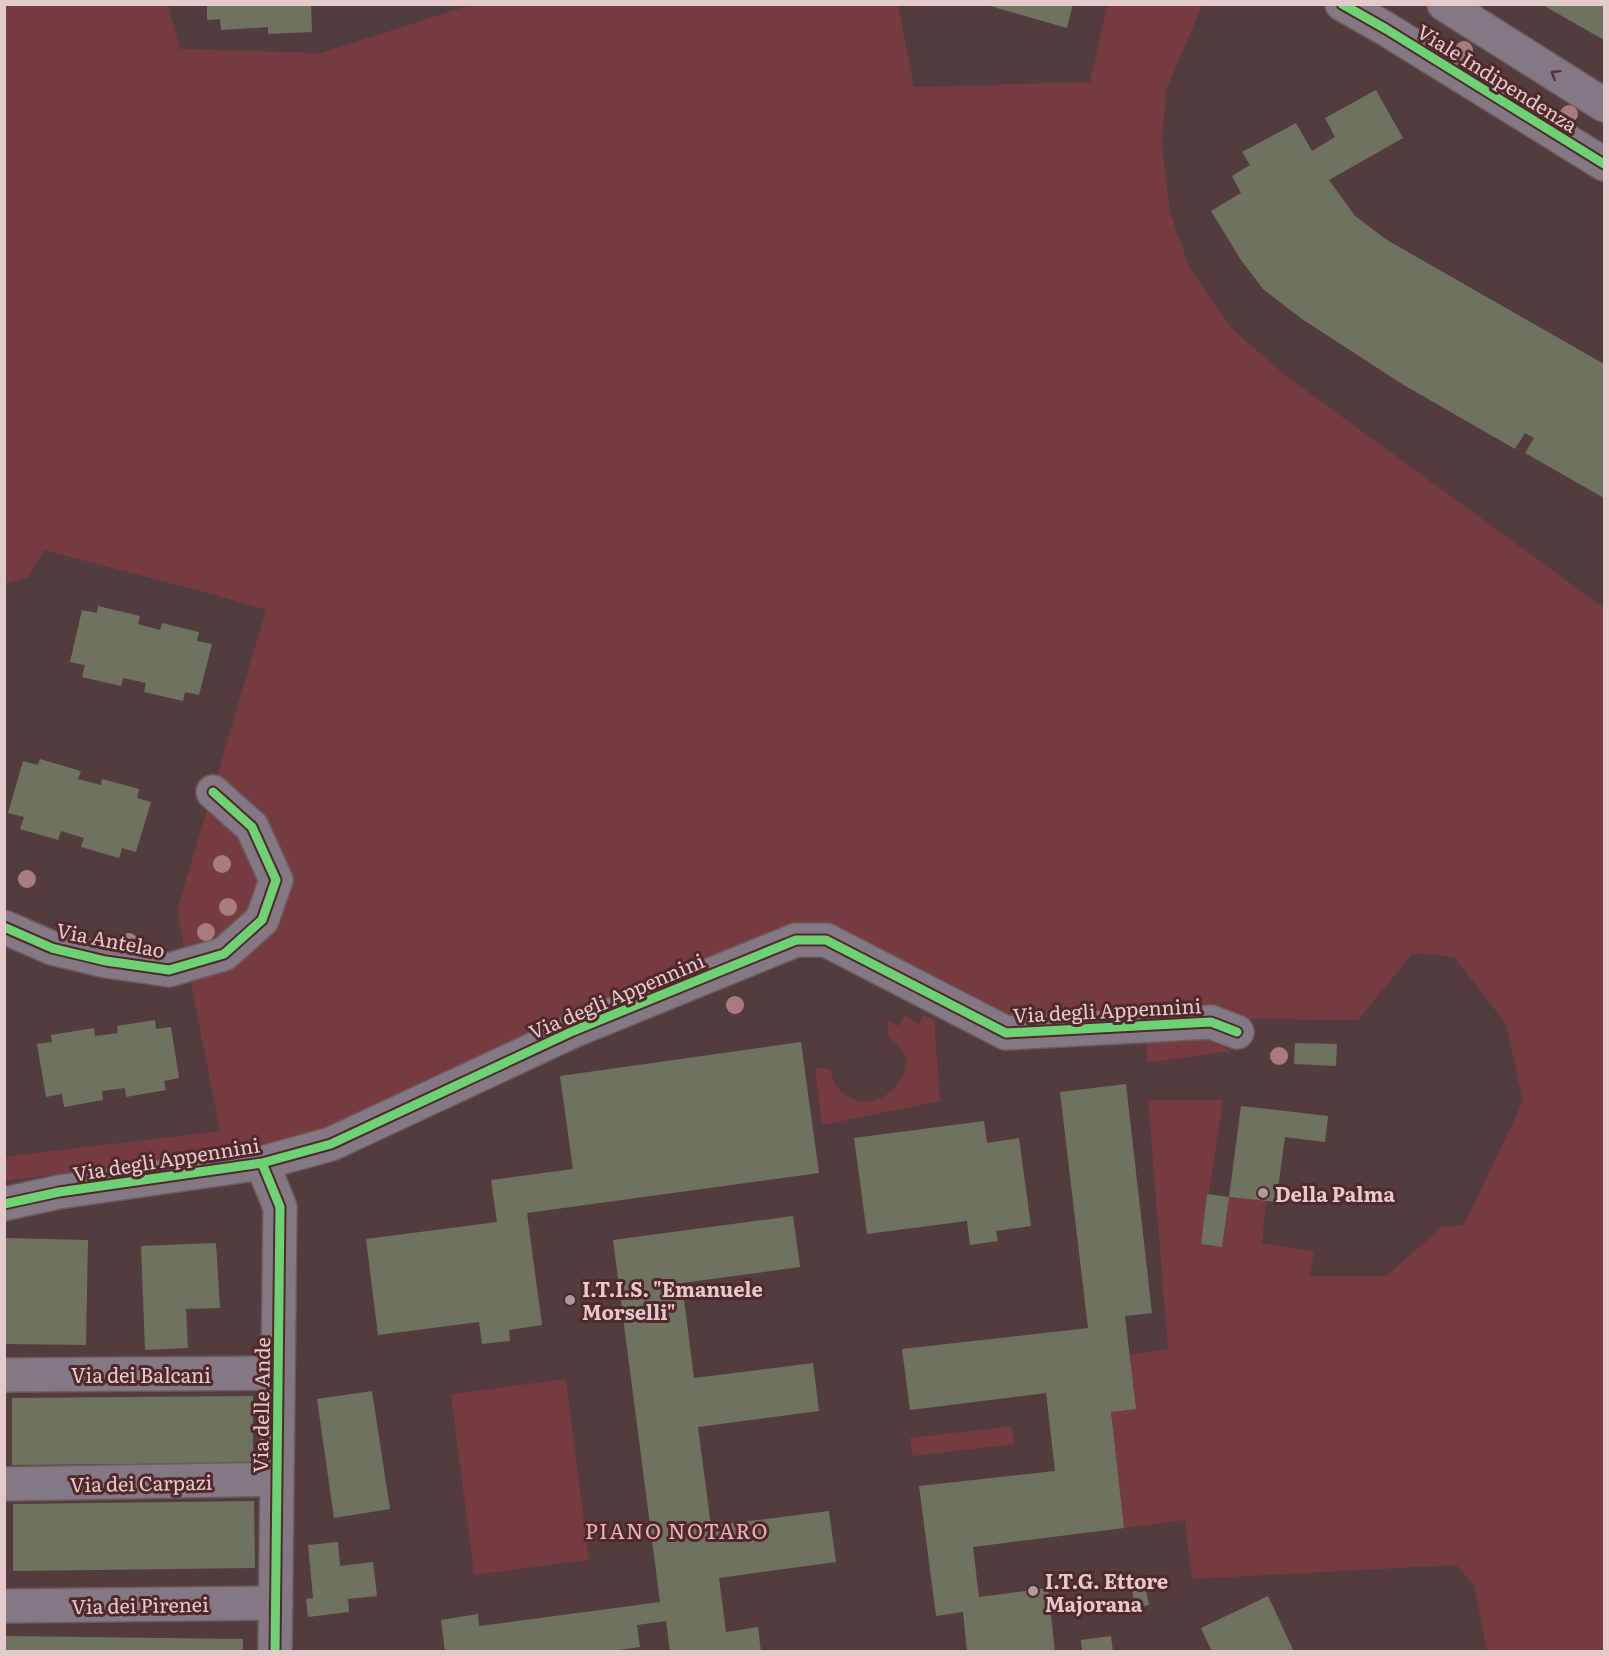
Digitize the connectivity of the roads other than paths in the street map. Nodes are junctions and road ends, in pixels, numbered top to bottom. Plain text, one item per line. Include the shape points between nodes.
1 (1342, 4) edge
2 (1444, 4) edge
3 (1605, 105) edge
4 (1605, 164) edge
5 (213, 792) dead end
6 (4, 927) edge
7 (1237, 1032) dead end
8 (262, 1163) junction
9 (4, 1204) edge
10 (278, 1373) junction
11 (4, 1375) edge
12 (277, 1479) junction
13 (4, 1484) edge
14 (276, 1603) junction
15 (4, 1606) edge
16 (275, 1652) edge

1 - 4 street, Viale Indipendenza
3 -> 2 street, Viale Indipendenza
5 - 6 street, Via Antelao via 252,827 276,880 261,920 224,954 169,970 52,948
7 - 8 street, Via degli Appennini via 1211,1022 1006,1033 826,940 796,940 573,1031 331,1144
8 - 9 street, Via degli Appennini via 59,1192
8 - 10 street, Via delle Ande via 280,1207
10 - 11 street, Via dei Balcani
10 - 12 street, Via delle Ande
12 - 13 street, Via dei Carpazi
12 - 14 street, Via delle Ande
14 - 15 street, Via dei Pirenei
14 - 16 street, Via delle Ande

